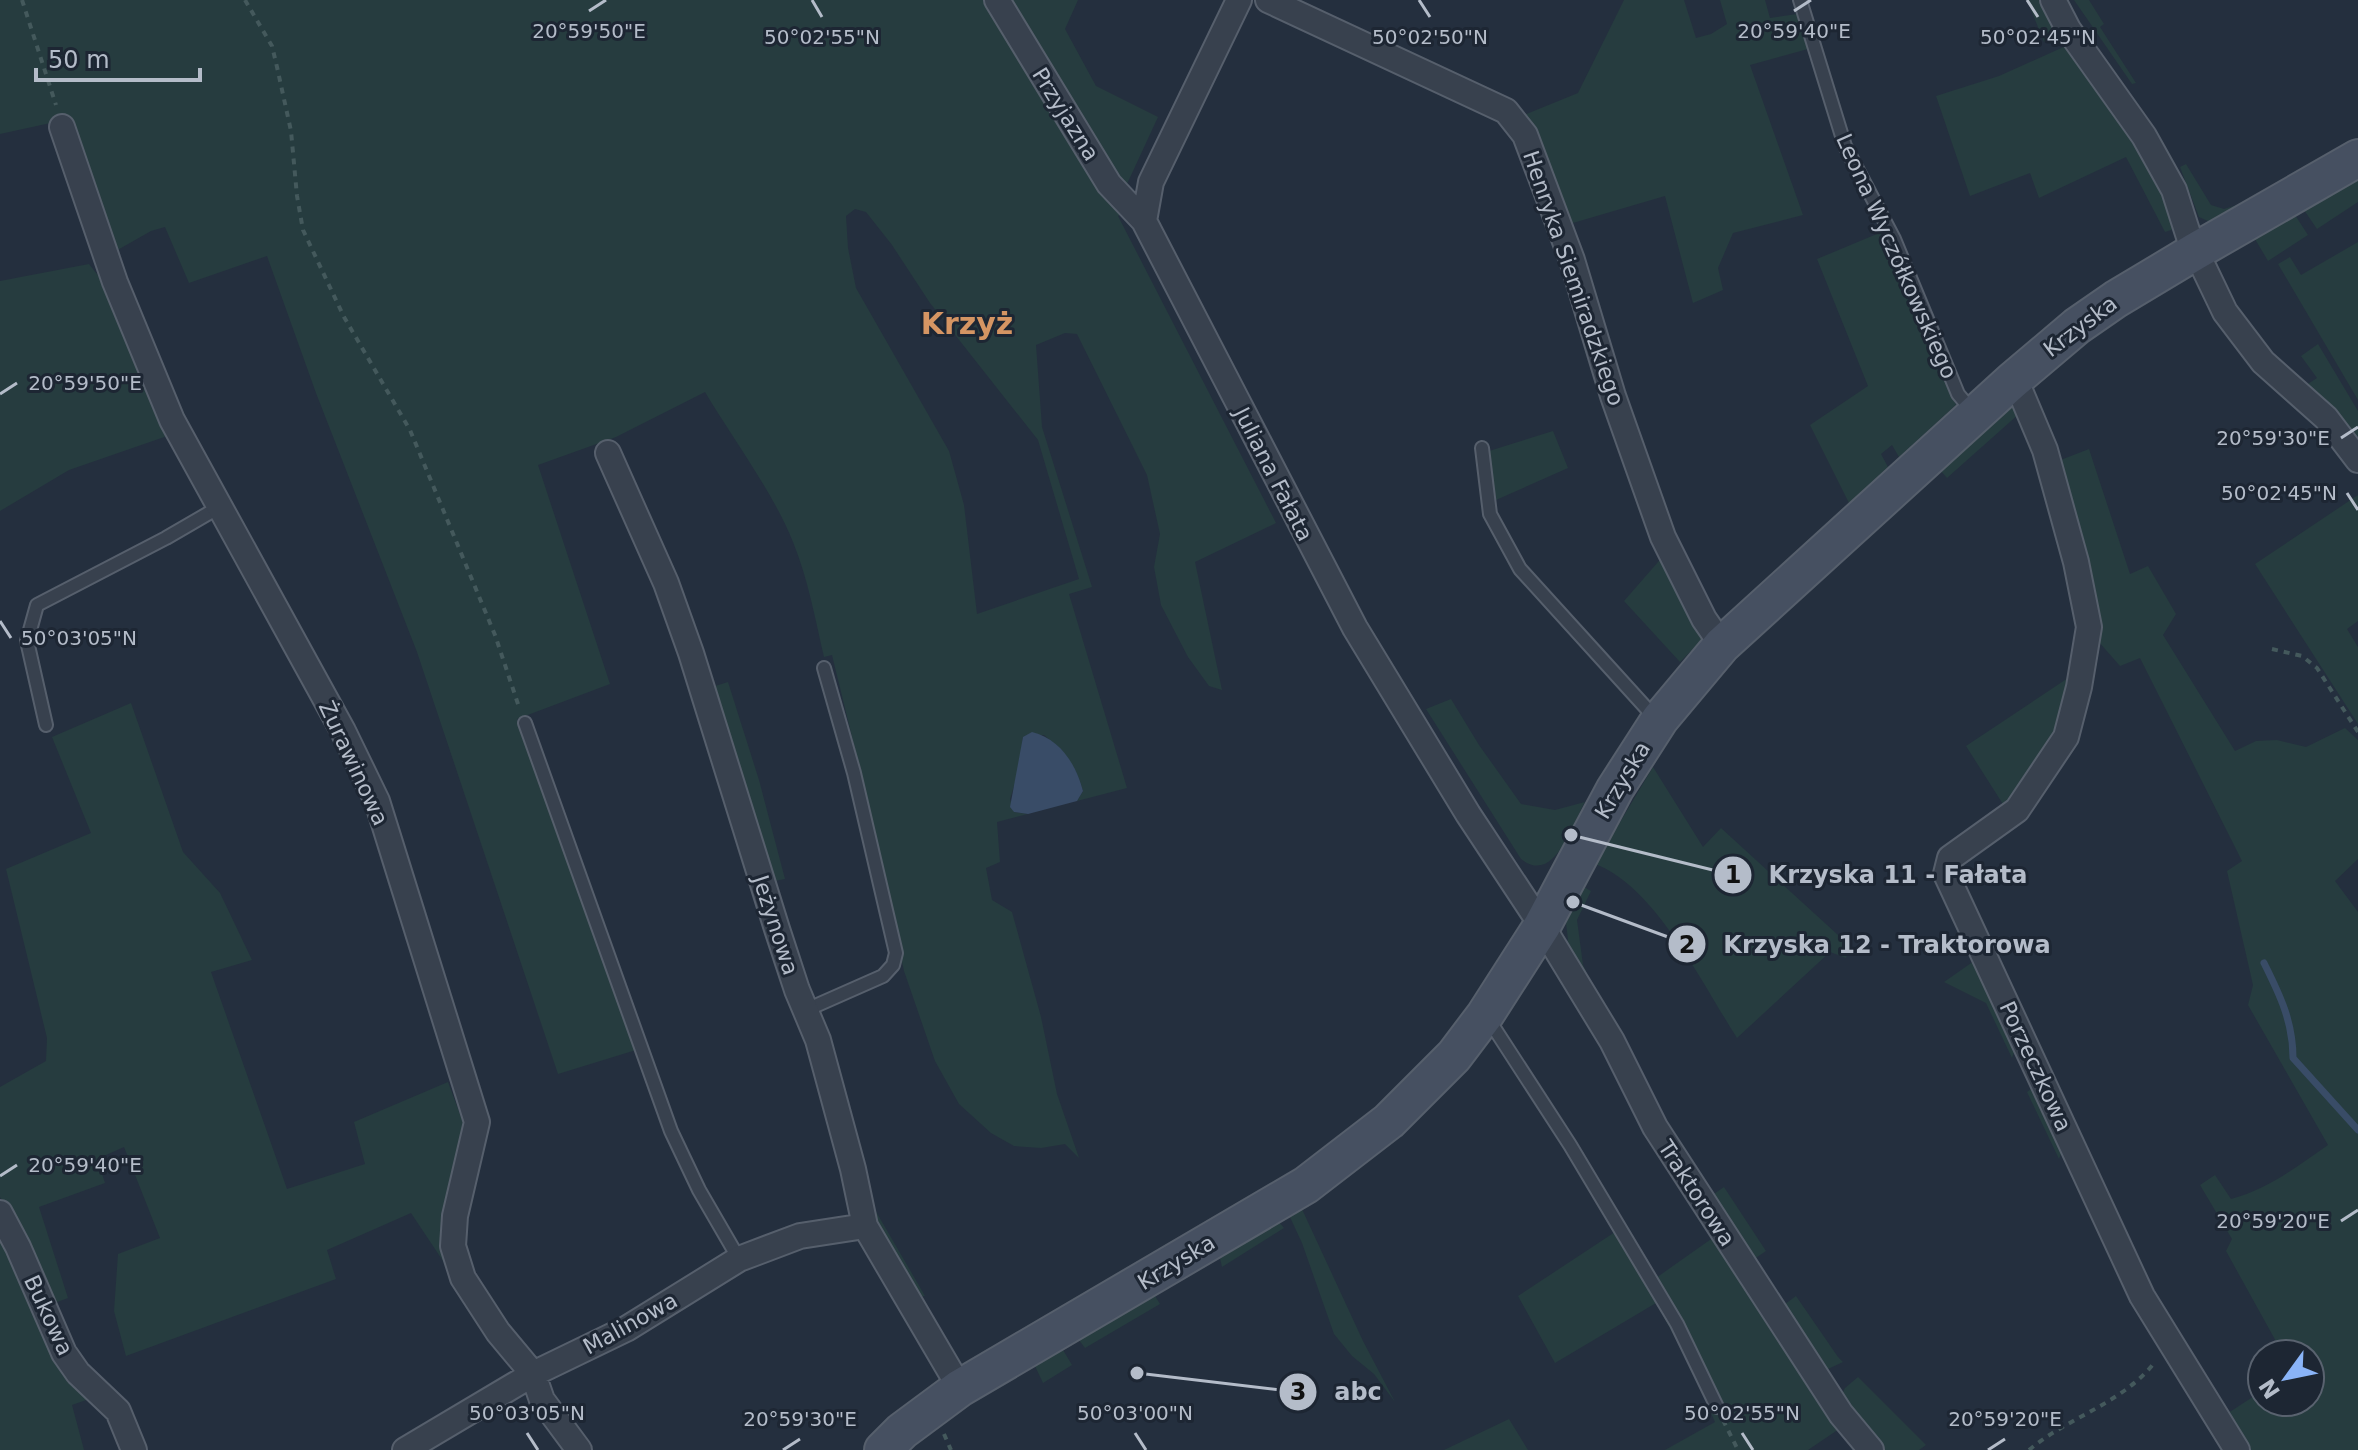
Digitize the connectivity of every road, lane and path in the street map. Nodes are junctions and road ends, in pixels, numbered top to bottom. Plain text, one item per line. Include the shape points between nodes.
1 (22, 0) edge
2 (245, 0) edge
3 (997, 0) edge
4 (1239, 0) edge
5 (1268, 0) edge
6 (1800, 0) edge
7 (2053, 0) edge
8 (62, 127) joint
9 (2358, 158) edge
10 (1144, 221) junction
11 (2196, 251) junction
12 (2012, 381) junction
13 (1976, 414) junction
14 (1482, 448) dead end
15 (608, 453) dead end
16 (2358, 460) edge
17 (221, 506) junction
18 (1722, 645) junction
19 (2272, 649) dead end
20 (824, 668) dead end
21 (1660, 719) junction
22 (525, 723) joint
23 (46, 725) dead end
24 (2358, 732) edge
25 (1542, 926) junction
26 (806, 1010) junction
27 (1485, 1015) junction
28 (0, 1213) edge
29 (865, 1226) junction
30 (739, 1259) junction
31 (2171, 1341) junction
32 (533, 1374) junction
33 (960, 1388) junction
34 (1717, 1407) joint
35 (134, 1450) edge
36 (405, 1450) edge
37 (579, 1450) edge
38 (883, 1450) edge
39 (1738, 1450) edge
40 (1871, 1450) edge
41 (2029, 1450) edge
42 (2237, 1450) edge

1 - 8 path
2 - 22 path via 272,46 291,131 303,230 344,317 410,430 495,635
3 - 10 street, Przyjazna via 1109,184
4 - 10 street via 1151,182
5 - 18 street, Henryka Siemiradzkiego via 1506,111 1525,135 1663,537
6 - 13 lane, Leona Wyczółkowskiego via 1845,146 1894,239 1958,394
7 - 11 street via 2144,136 2174,190
8 - 17 street, Żurawinowa via 115,282 172,420
9 - 11 street, Krzyska
10 - 25 street, Juliana Fałata via 1355,628
11 - 12 street, Krzyska via 2077,326
11 - 16 street via 2225,312 2263,362 2326,418
12 - 13 street, Krzyska
12 - 31 street, Porzeczkowa via 2045,450 2089,627 2066,737 2017,810 1950,858 1946,874 2142,1296
13 - 18 street, Krzyska
14 - 21 lane via 1490,514 1520,569
15 - 26 street, Jeżynowa via 691,653
17 - 23 lane via 37,605 27,641
17 - 32 street, Żurawinowa via 377,801 477,1122 453,1246 463,1278
18 - 21 street, Krzyska
19 - 24 path via 2302,656 2317,668
20 - 26 lane via 896,953 883,976
21 - 25 street, Krzyska via 1615,789
22 - 30 lane via 671,1131
25 - 27 street, Krzyska
25 - 40 street, Traktorowa via 1612,1041 1655,1127 1829,1396
26 - 29 street, Jeżynowa
27 - 33 street, Krzyska via 1408,1103 1317,1177
27 - 34 lane via 1677,1324
28 - 35 street, Bukowa via 64,1353 118,1411
29 - 30 street, Malinowa via 800,1236
29 - 33 street, Jeżynowa
30 - 32 street, Malinowa via 626,1329
31 - 41 path via 2121,1394
31 - 42 street, Porzeczkowa
32 - 36 street, Malinowa
32 - 37 street, Żurawinowa via 542,1400
33 - 38 street, Krzyska
34 - 39 path

